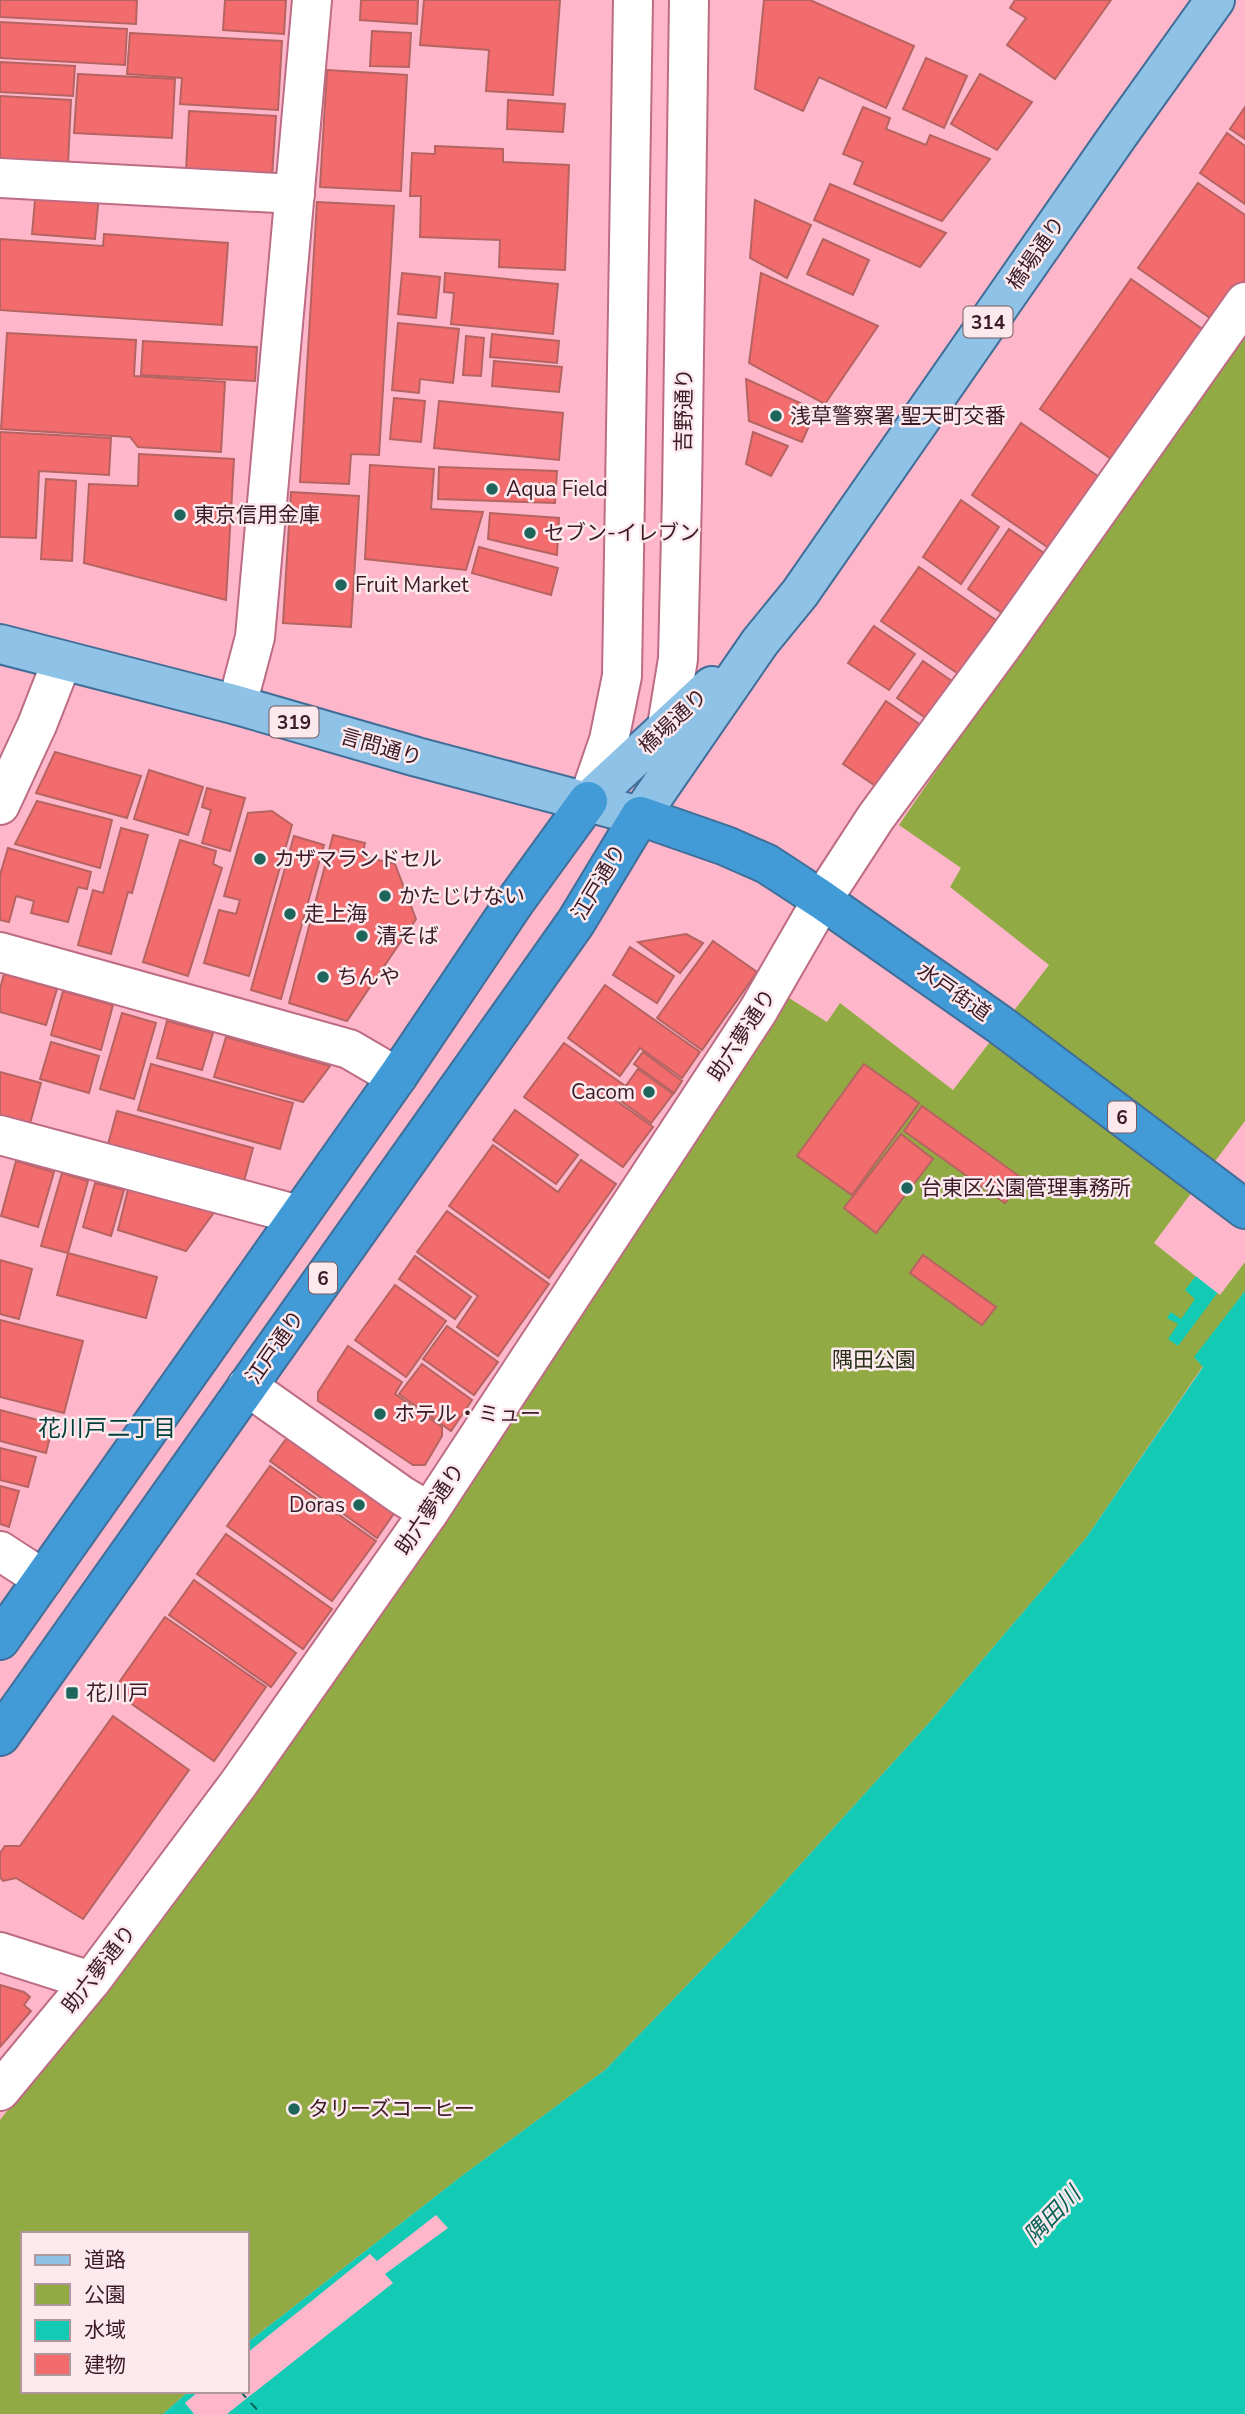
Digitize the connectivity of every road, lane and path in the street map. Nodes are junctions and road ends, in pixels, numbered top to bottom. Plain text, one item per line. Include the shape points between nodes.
1 (312, 0) edge
2 (632, 0) edge
3 (689, 0) edge
4 (1215, 0) edge
5 (0, 178) edge
6 (295, 194) junction
7 (1245, 302) edge
8 (760, 642) junction
9 (0, 644) edge
10 (62, 661) junction
11 (237, 705) junction
12 (667, 726) junction
13 (588, 802) junction
14 (0, 805) edge
15 (640, 816) junction
16 (822, 900) junction
17 (0, 952) edge
18 (397, 1077) junction
19 (0, 1135) edge
20 (1245, 1209) edge
21 (299, 1215) junction
22 (247, 1386) junction
23 (429, 1512) junction
24 (0, 1551) edge
25 (43, 1579) junction
26 (0, 1640) edge
27 (0, 1736) edge
28 (0, 1952) edge
29 (92, 1981) junction
30 (0, 2091) edge

1 - 6 street
2 - 13 street via 622,676 609,740
3 - 12 street, 吉野通り via 678,659
4 - 8 main road, 橋場通り / 314 via 800,593
5 - 6 street
6 - 11 street via 255,637
7 - 16 street, 助六夢通り via 876,817
8 - 12 main road, 橋場通り / 314
8 - 15 main road, 橋場通り / 314
9 - 10 main road, 言問通り / 319
10 - 11 main road, 言問通り / 319
10 - 14 street
11 - 13 main road, 言問通り / 319
12 - 13 main road, 橋場通り / 314
12 - 15 street, 吉野通り
13 - 15 main road, 言問通り / 319
13 - 18 highway
15 - 16 highway, 水戸街道 / 6 via 766,864
15 - 22 highway, 江戸通り / 6 via 576,922
16 - 20 highway, 水戸街道 / 6 via 999,1024
16 - 23 street, 助六夢通り via 750,1023
17 - 18 street via 349,1049
18 - 21 highway
19 - 21 street
21 - 25 highway
22 - 23 street
22 - 27 highway, 江戸通り / 6
23 - 29 street, 助六夢通り via 239,1783
24 - 25 street
25 - 26 highway
28 - 29 street
29 - 30 street, 助六夢通り

